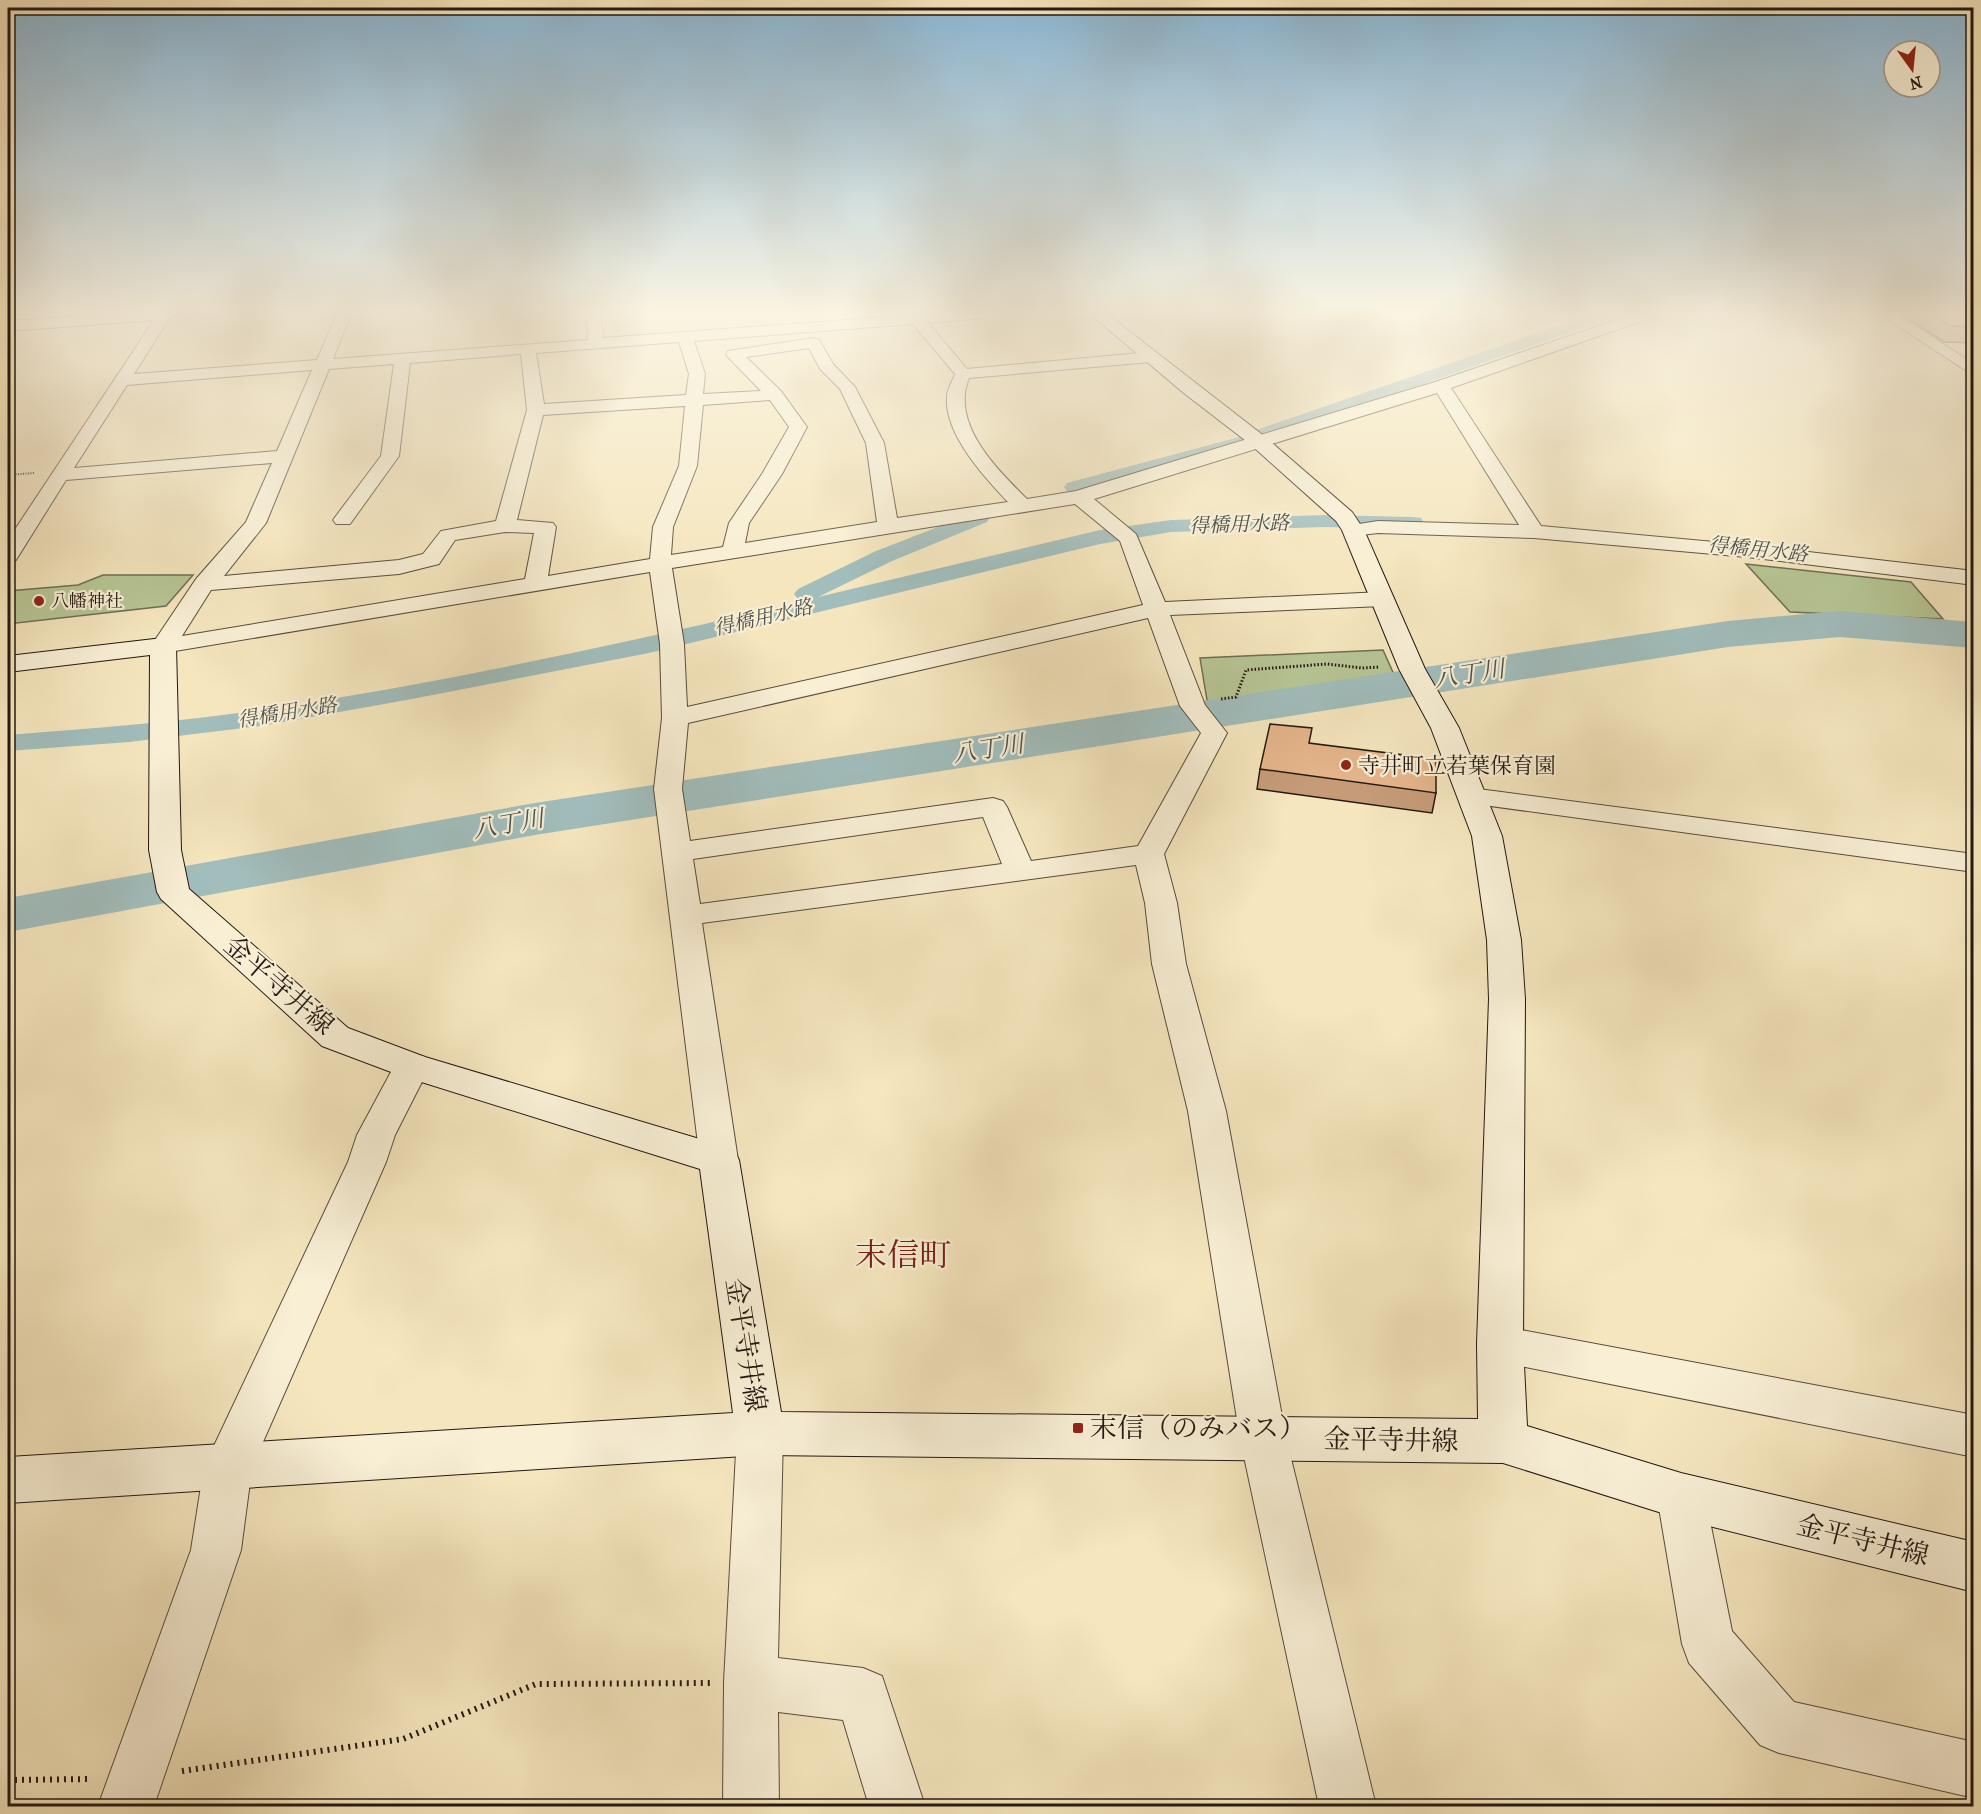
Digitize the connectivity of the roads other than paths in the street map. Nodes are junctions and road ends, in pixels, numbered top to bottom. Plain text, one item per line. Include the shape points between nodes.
1 (110, 399) edge
2 (310, 399) edge
3 (398, 399) edge
4 (535, 399) edge
5 (726, 399) edge
6 (778, 399) edge
7 (853, 399) edge
8 (955, 399) edge
9 (1204, 399) edge
10 (1397, 399) edge
11 (1449, 399) edge
12 (694, 401) junction
13 (536, 410) junction
14 (1255, 439) junction
15 (285, 456) junction
16 (59, 475) junction
17 (1078, 497) junction
18 (1022, 505) junction
19 (343, 520) dead end
20 (1348, 524) junction
21 (505, 526) junction
22 (888, 526) junction
23 (1534, 532) junction
24 (732, 552) junction
25 (8, 555) edge
26 (660, 563) junction
27 (1974, 578) edge
28 (204, 584) junction
29 (535, 584) junction
30 (1383, 599) junction
31 (1155, 609) junction
32 (163, 646) junction
33 (8, 664) edge
34 (675, 718) junction
35 (1470, 796) junction
36 (676, 852) junction
37 (1149, 854) junction
38 (1974, 863) edge
39 (1020, 872) junction
40 (685, 916) junction
41 (412, 1066) junction
42 (719, 1160) junction
43 (1500, 1344) junction
44 (760, 1433) junction
45 (1974, 1436) edge
46 (1263, 1438) junction
47 (1503, 1441) junction
48 (228, 1467) junction
49 (8, 1480) edge
50 (1681, 1496) junction
51 (1974, 1567) edge
52 (751, 1683) junction
53 (1974, 1770) edge
54 (130, 1792) edge
55 (751, 1806) edge
56 (897, 1806) edge
57 (1348, 1806) edge

1 - 16 street
2 - 15 street
3 - 19 street via 390,456
4 - 13 street
5 - 12 street
6 - 24 street via 798,428 739,523
7 - 22 street via 875,443
8 - 18 street via 957,418 972,445 998,482
9 - 14 street
10 - 14 street
11 - 23 street
12 - 13 street
12 - 26 street via 688,466 663,527
13 - 21 street
14 - 17 street
14 - 20 street
15 - 16 street
15 - 28 street via 256,523
16 - 25 street
17 - 18 street
17 - 31 street via 1124,533
18 - 22 street
20 - 23 street
20 - 30 street
21 - 28 street via 448,536 431,560 399,567
21 - 29 street via 546,527
22 - 24 street
23 - 27 street via 1747,551
24 - 26 street
26 - 29 street
26 - 34 street via 671,638
28 - 32 street
29 - 32 street
30 - 31 street
30 - 35 street via 1416,677 1445,728
31 - 34 street
31 - 37 street via 1200,714
32 - 33 street
32 - 41 street, 金平寺井線 via 169,871 335,1037
34 - 36 street via 669,800
35 - 38 street
35 - 43 street via 1487,836 1504,939 1507,999
36 - 39 street via 993,807
36 - 40 street
37 - 39 street
37 - 46 street via 1161,903 1169,964 1207,1111
39 - 40 street
40 - 42 street
41 - 42 street, 金平寺井線
41 - 48 street via 376,1135
42 - 44 street, 金平寺井線
43 - 45 street
43 - 47 street
44 - 46 street, 金平寺井線
44 - 48 street
44 - 52 street
46 - 47 street, 金平寺井線
46 - 57 street
47 - 50 street, 金平寺井線
48 - 49 street
48 - 54 street via 216,1550
50 - 51 street, 金平寺井線
50 - 53 street via 1708,1644 1779,1726
52 - 55 street
52 - 56 street via 863,1695

